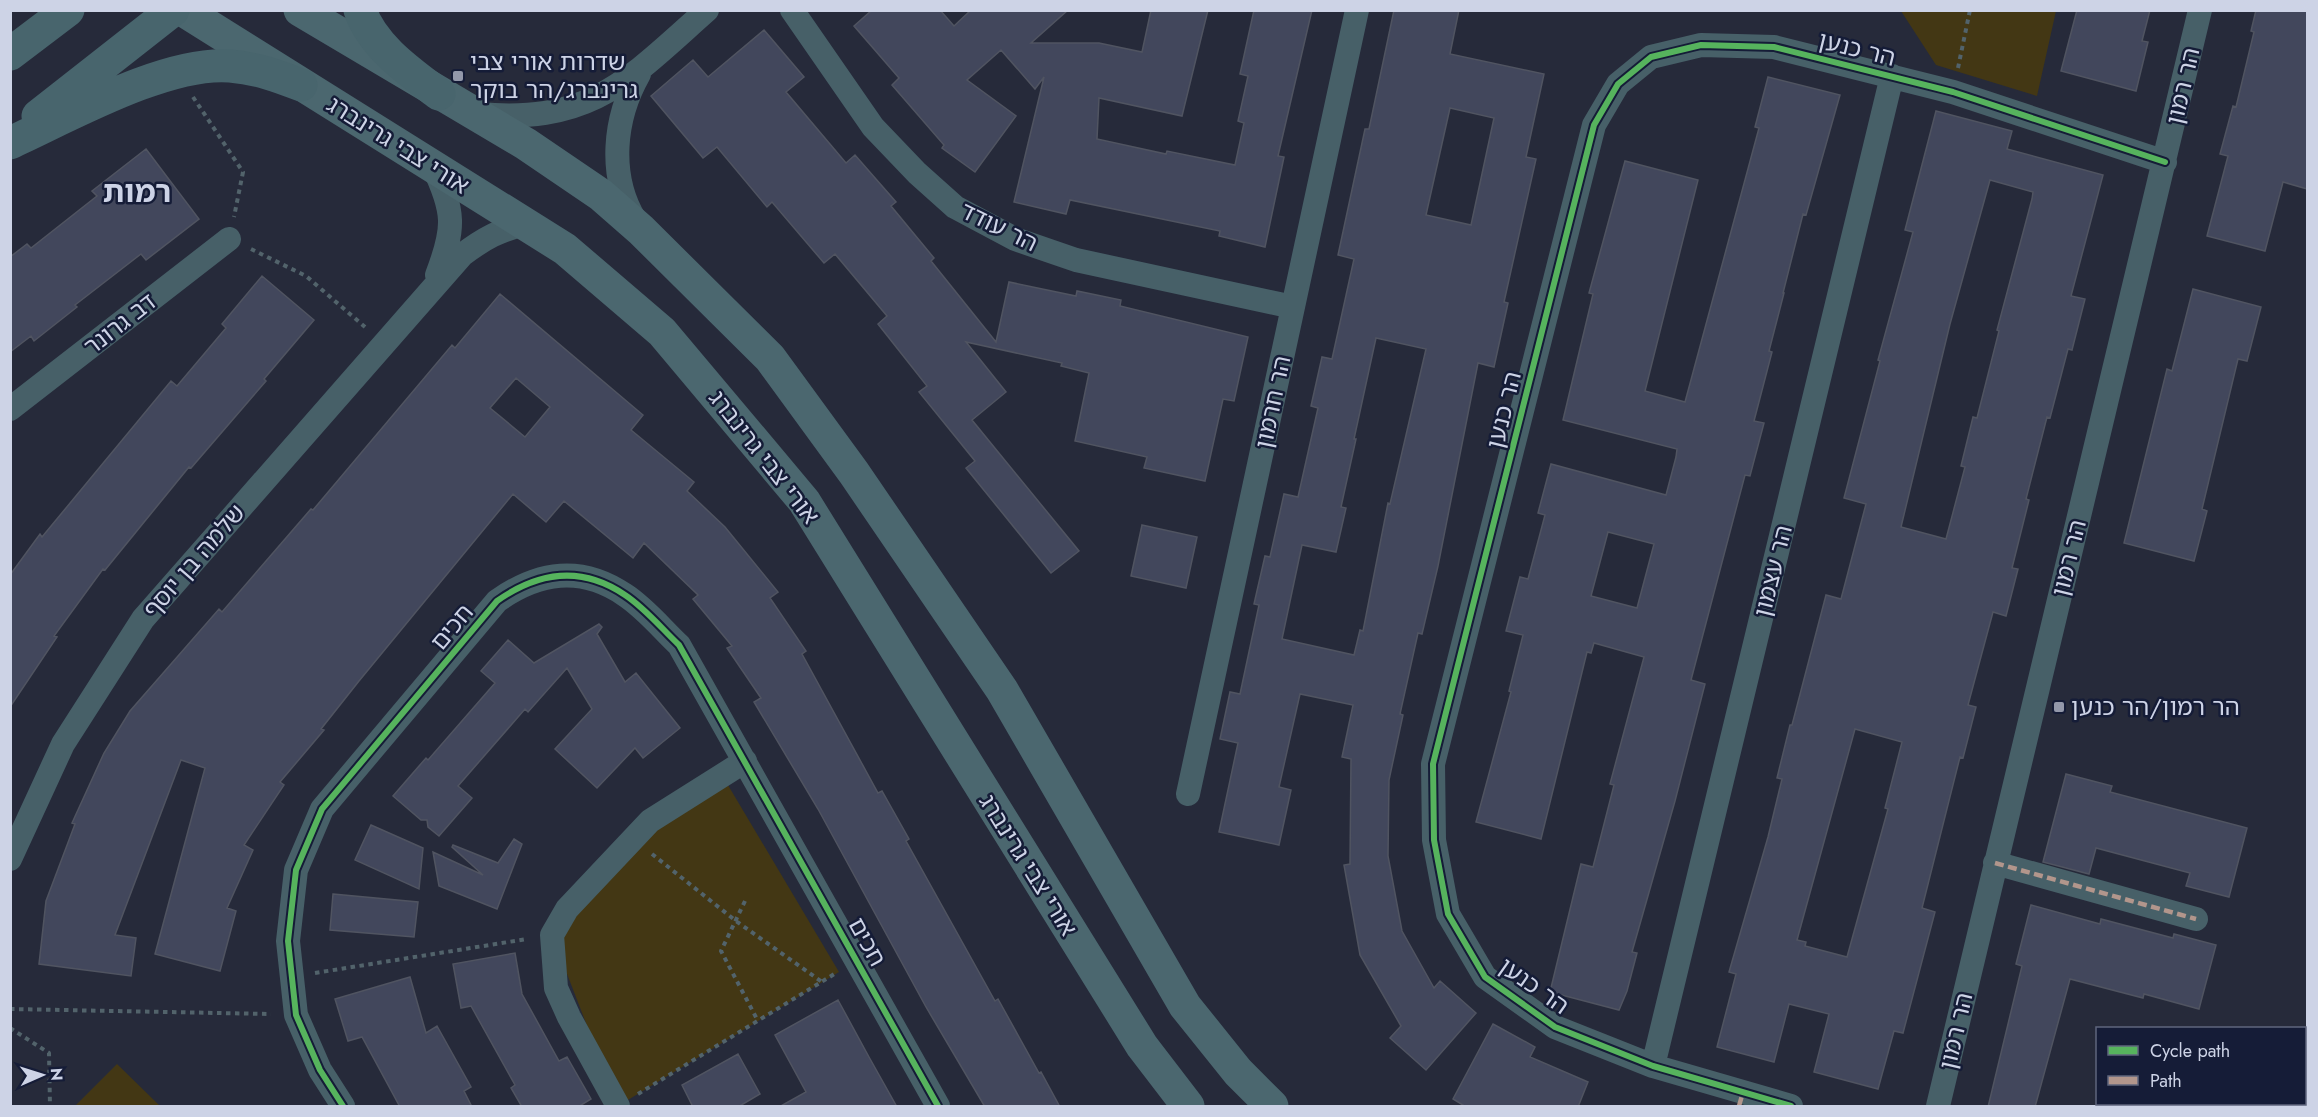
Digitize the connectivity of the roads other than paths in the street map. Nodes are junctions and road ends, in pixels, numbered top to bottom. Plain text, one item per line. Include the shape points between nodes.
1 (33, 10) edge
2 (68, 10) edge
3 (173, 10) edge
4 (183, 10) edge
5 (300, 10) edge
6 (360, 10) edge
7 (706, 10) edge
8 (792, 10) edge
9 (1357, 10) edge
10 (2200, 10) edge
11 (12, 53) edge
12 (643, 66) junction
13 (1892, 76) junction
14 (301, 86) junction
15 (439, 94) junction
16 (474, 114) junction
17 (10, 137) edge
18 (10, 142) edge
19 (2164, 162) junction
20 (433, 166) junction
21 (526, 224) junction
22 (641, 230) junction
23 (229, 238) road end
24 (426, 296) junction
25 (1293, 307) junction
26 (10, 409) edge
27 (744, 761) junction
28 (1188, 794) dead end
29 (10, 860) edge
30 (1995, 863) junction
31 (2196, 919) dead end
32 (1653, 1066) junction
33 (1741, 1100) edge
34 (618, 1106) edge
35 (343, 1107) edge
36 (938, 1107) edge
37 (1188, 1107) edge
38 (1272, 1107) edge
39 (1791, 1107) edge
40 (1938, 1107) edge

1 - 11 main road
2 - 11 main road
3 - 17 main road
4 - 14 main road, אורי צבי גרינברג
5 - 15 main road
6 - 15 main road via 386,51
7 - 12 street
8 - 25 street, הר עודד via 873,127 955,207 1015,239 1076,260
9 - 25 street, הר חרמון
10 - 19 street, הר רמון
12 - 16 street via 590,102 564,110 532,115
12 - 22 street via 627,94 617,146 624,195
13 - 19 street, הר כנען
13 - 32 street, הר עצמון
13 - 32 street, הר כנען via 1774,47 1701,45 1652,57 1618,84 1594,125 1433,764 1434,840 1448,914 1485,977 1555,1026
14 - 18 main road via 257,69 200,67 136,85
14 - 20 main road, אורי צבי גרינברג
15 - 16 main road
16 - 22 main road via 601,195
19 - 30 street, הר רמון
20 - 21 main road, אורי צבי גרינברג
20 - 24 street, שלמה בן יוסף via 449,205 450,223 447,249
21 - 24 street, שלמה בן יוסף via 483,239 462,255
21 - 37 main road, אורי צבי גרינברג via 565,249 662,332 804,501 1142,1046
22 - 38 main road via 770,358 847,464 1002,690 1185,1006
23 - 26 street, דב גרונר
24 - 29 street, שלמה בן יוסף via 142,619 63,744
25 - 28 street, הר חרמון
27 - 34 street via 650,821 567,909 552,935 556,988
27 - 35 street, חכים via 679,645 625,595 599,582 569,575 539,578 497,601 322,808 296,870 288,941 296,1015 320,1070
27 - 36 street, חכים
30 - 31 street
30 - 40 street, הר רמון
32 - 33 street, הר כנען
33 - 39 street, הר כנען

